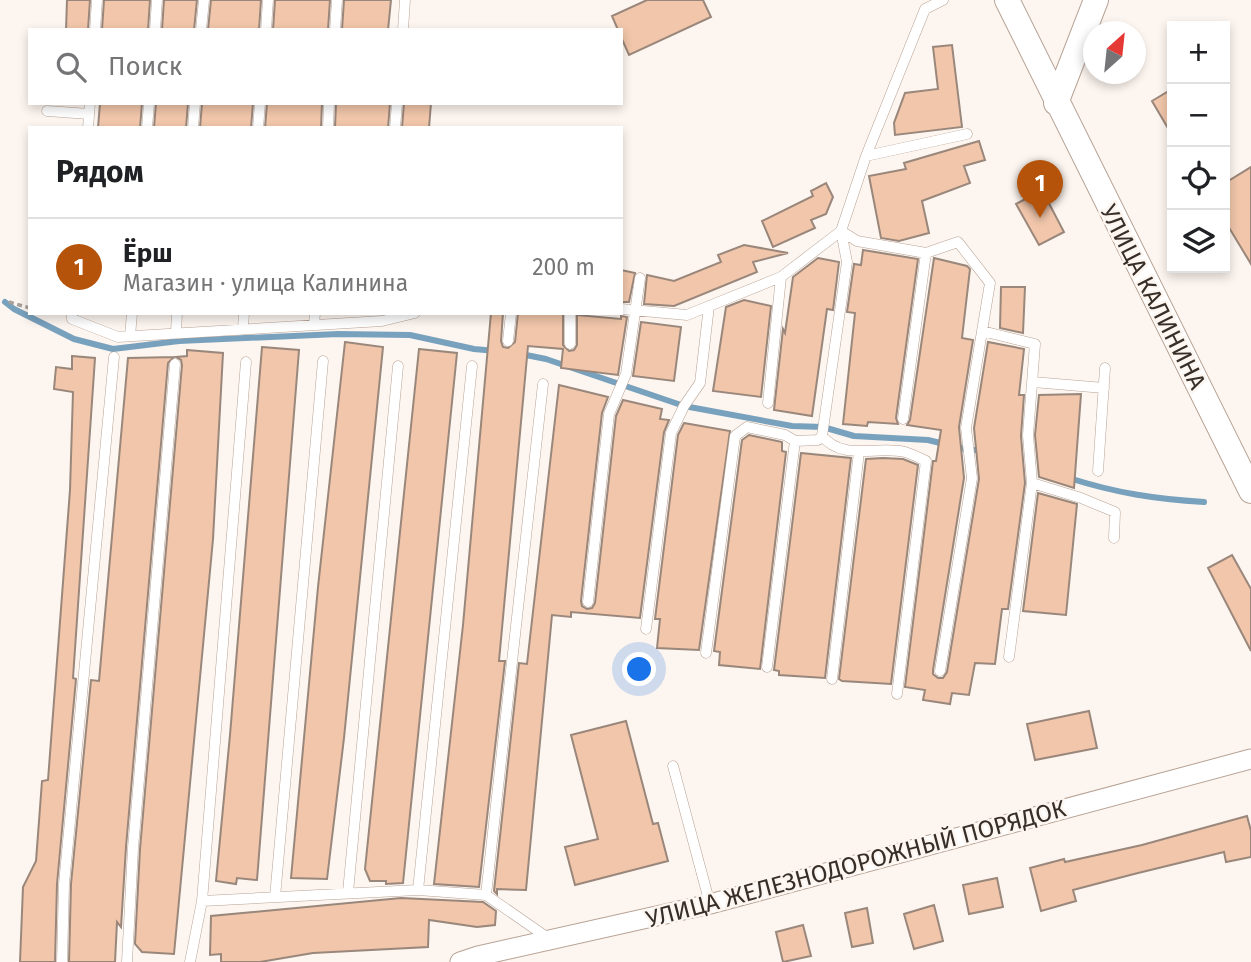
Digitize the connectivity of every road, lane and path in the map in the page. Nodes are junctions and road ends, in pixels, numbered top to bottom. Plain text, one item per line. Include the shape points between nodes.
1 (97, 0) edge
2 (157, 0) edge
3 (204, 0) edge
4 (268, 0) edge
5 (337, 0) edge
6 (405, 0) edge
7 (943, 0) edge
8 (1006, 0) edge
9 (1096, 0) edge
10 (95, 28) edge
11 (155, 28) edge
12 (201, 28) edge
13 (266, 28) edge
14 (335, 28) edge
15 (402, 28) edge
16 (1056, 103) junction
17 (149, 105) edge
18 (195, 105) edge
19 (260, 105) edge
20 (330, 105) edge
21 (397, 105) edge
22 (89, 108) edge
23 (47, 111) dead end
24 (88, 126) edge
25 (147, 126) edge
26 (193, 126) edge
27 (258, 126) edge
28 (328, 126) edge
29 (396, 126) edge
30 (967, 134) dead end
31 (866, 156) junction
32 (841, 232) junction
33 (926, 253) junction
34 (781, 277) junction
35 (640, 278) dead end
36 (9, 302) dead end
37 (709, 306) junction
38 (28, 307) edge
39 (623, 309) edge
40 (637, 311) junction
41 (72, 315) edge
42 (132, 315) edge
43 (177, 315) edge
44 (244, 315) edge
45 (511, 315) edge
46 (570, 315) edge
47 (382, 317) edge
48 (314, 318) edge
49 (243, 328) junction
50 (176, 331) junction
51 (982, 331) junction
52 (130, 337) junction
53 (508, 341) dead end
54 (570, 344) dead end
55 (114, 357) dead end
56 (323, 361) dead end
57 (246, 362) dead end
58 (175, 364) dead end
59 (398, 366) dead end
60 (472, 366) dead end
61 (1105, 368) dead end
62 (1033, 382) junction
63 (543, 384) dead end
64 (1104, 388) junction
65 (768, 404) dead end
66 (903, 419) dead end
67 (822, 436) junction
68 (795, 441) junction
69 (859, 452) junction
70 (1098, 471) dead end
71 (1032, 483) junction
72 (1251, 491) edge
73 (1114, 538) dead end
74 (588, 602) dead end
75 (646, 629) dead end
76 (706, 653) dead end
77 (1009, 657) dead end
78 (767, 667) dead end
79 (940, 671) dead end
80 (832, 679) dead end
81 (897, 694) dead end
82 (1251, 759) edge
83 (673, 766) dead end
84 (418, 890) junction
85 (348, 892) junction
86 (486, 895) junction
87 (275, 897) junction
88 (202, 901) junction
89 (710, 904) junction
90 (552, 941) junction
91 (62, 962) edge
92 (127, 962) edge
93 (190, 962) edge
94 (460, 962) edge

1 - 10 lane
2 - 11 lane
3 - 12 lane
4 - 13 lane
5 - 14 lane
6 - 15 lane
7 - 31 lane via 925,9
8 - 16 street, УЛИЦА КАЛИНИНА
9 - 16 street
16 - 72 street, УЛИЦА КАЛИНИНА
17 - 25 lane
18 - 26 lane
19 - 27 lane
20 - 28 lane
21 - 29 lane
22 - 23 lane
22 - 24 lane
30 - 31 lane
31 - 32 lane
32 - 33 lane via 857,241
32 - 34 lane
32 - 67 lane via 847,262
33 - 51 lane via 958,242 990,283
33 - 66 lane
34 - 37 lane
34 - 65 lane
35 - 40 lane
36 - 38 path
37 - 40 lane via 687,315
37 - 75 lane via 700,383 671,433
39 - 40 lane
40 - 74 lane via 626,374 609,414
41 - 52 lane via 72,320
42 - 52 lane
43 - 50 lane
44 - 49 lane
45 - 53 lane
46 - 54 lane
47 - 48 lane
48 - 49 lane
49 - 50 lane
50 - 52 lane
51 - 62 lane via 1035,344
51 - 79 lane via 966,428 972,478
55 - 91 lane via 64,884
56 - 87 lane
57 - 88 lane
58 - 92 lane
59 - 85 lane
60 - 84 lane
61 - 64 lane
62 - 64 lane
62 - 71 lane via 1028,435
63 - 86 lane
64 - 70 lane
67 - 68 lane
67 - 69 lane via 830,446
68 - 76 lane via 747,426 735,436
68 - 78 lane
69 - 80 lane
69 - 81 lane via 905,452 926,461
71 - 73 lane via 1115,512
71 - 77 lane
82 - 89 street, УЛИЦА ЖЕЛЕЗНОДОРОЖНЫЙ ПОРЯДОК
83 - 89 lane
84 - 85 lane
84 - 86 lane
85 - 87 lane
86 - 90 lane
87 - 88 lane
88 - 93 lane
89 - 90 street, УЛИЦА ЖЕЛЕЗНОДОРОЖНЫЙ ПОРЯДОК
90 - 94 street, УЛИЦА ЖЕЛЕЗНОДОРОЖНЫЙ ПОРЯДОК

